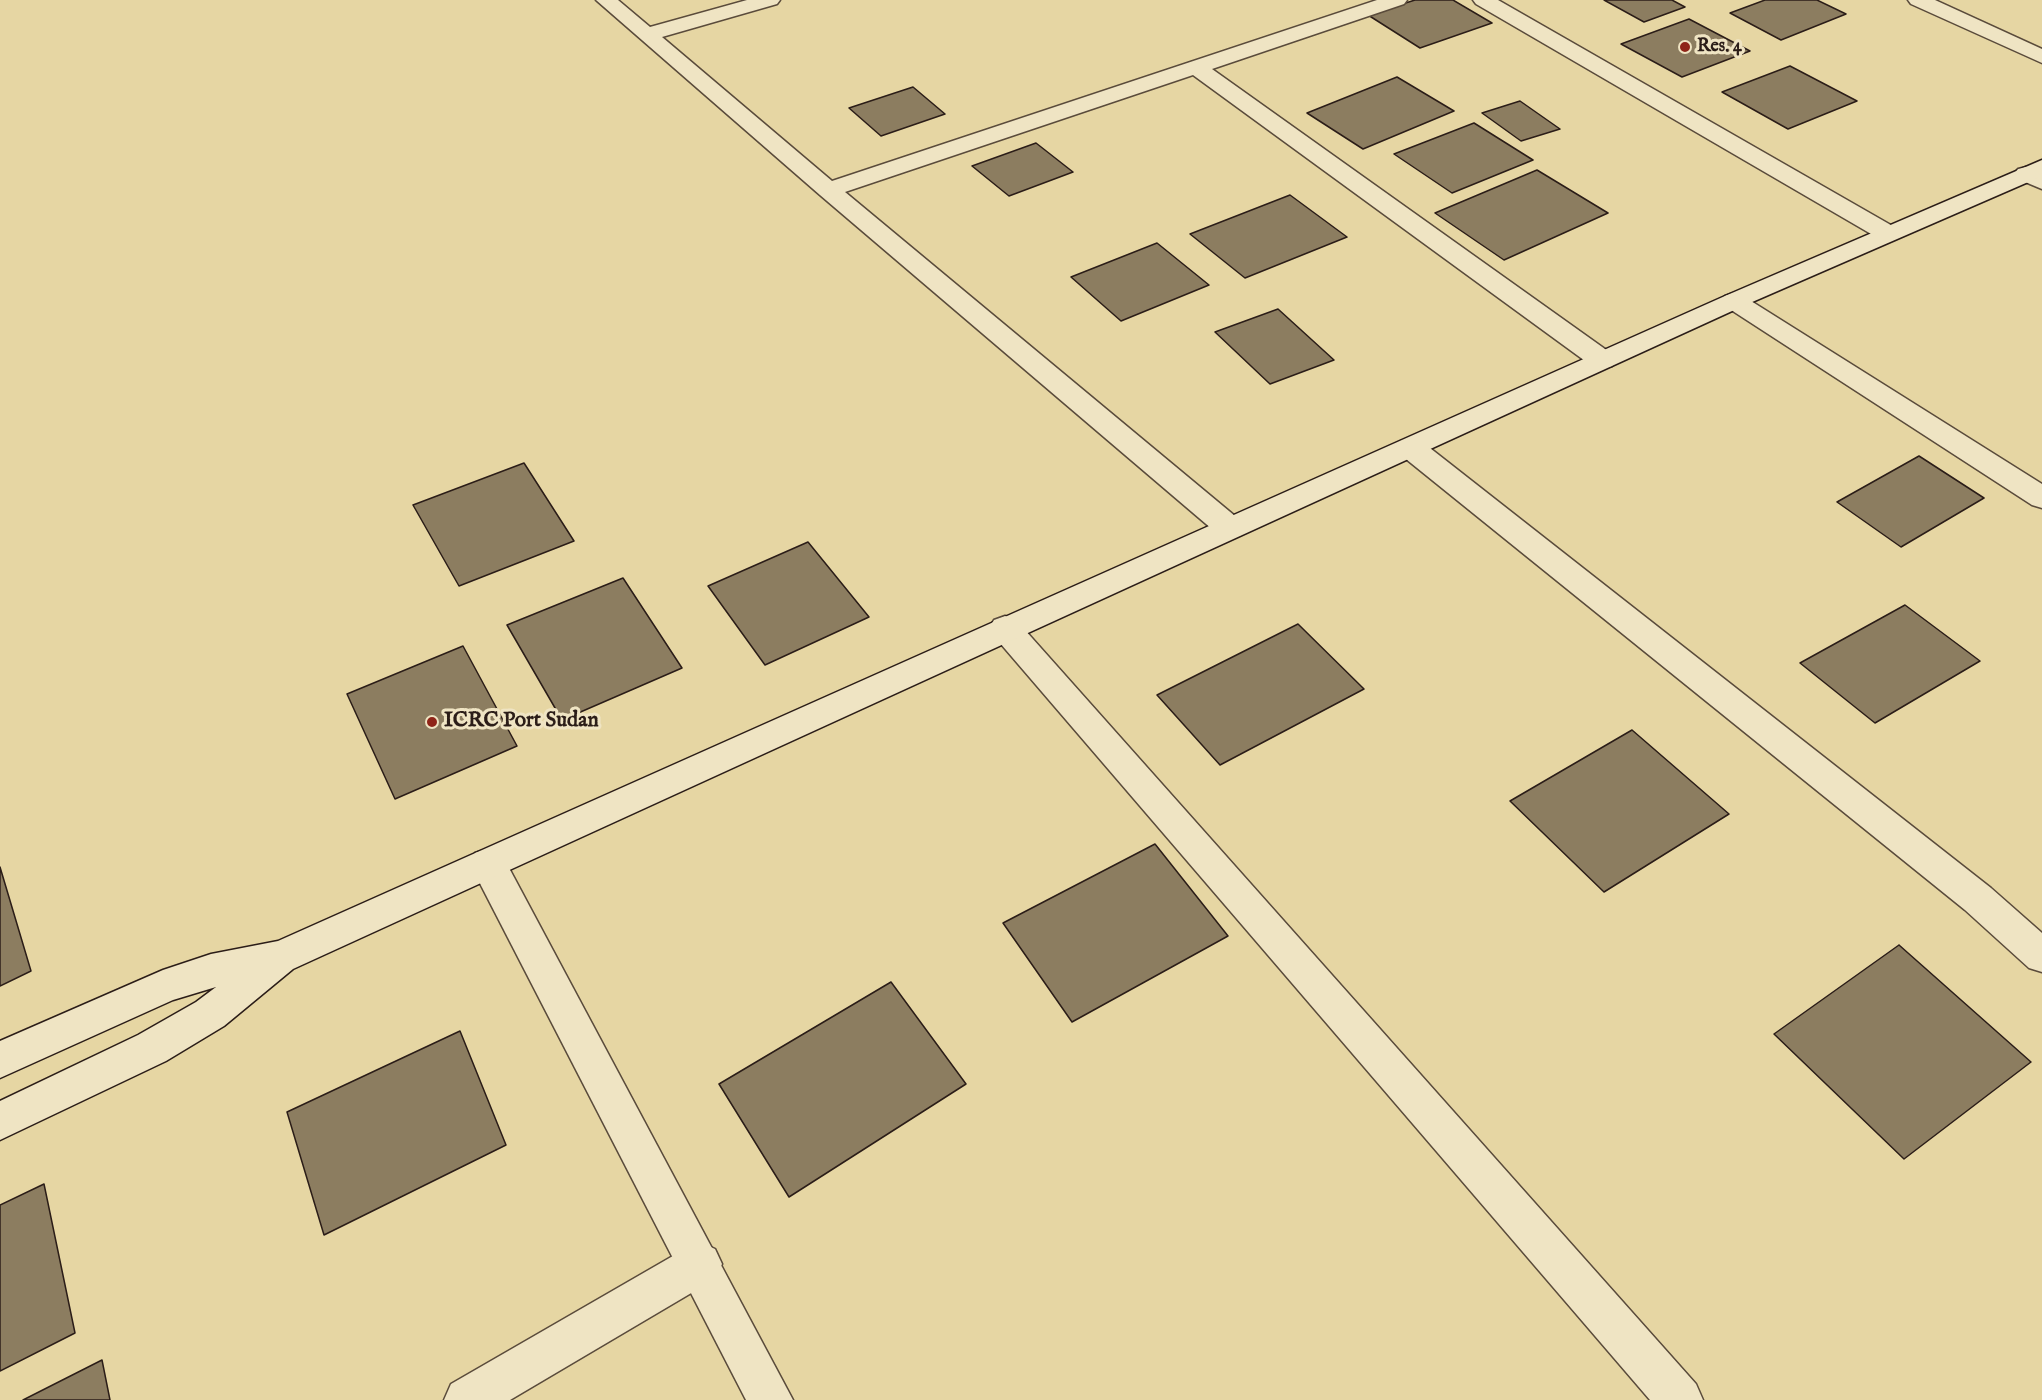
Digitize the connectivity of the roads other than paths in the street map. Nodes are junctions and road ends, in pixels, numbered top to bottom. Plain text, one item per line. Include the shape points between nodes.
1 (606, 0) edge
2 (770, 0) edge
3 (1397, 0) edge
4 (1483, 0) edge
5 (1918, 0) edge
6 (1368, 4) edge
7 (646, 35) junction
8 (2042, 57) edge
9 (1195, 67) junction
10 (2037, 174) edge
11 (828, 190) junction
12 (1887, 233) junction
13 (1734, 301) junction
14 (1602, 360) junction
15 (1411, 448) junction
16 (2042, 498) edge
17 (1230, 528) junction
18 (1005, 628) junction
19 (488, 864) junction
20 (283, 956) junction
21 (2042, 956) edge
22 (0, 1060) edge
23 (0, 1121) edge
24 (700, 1264) junction
25 (467, 1400) edge
26 (770, 1400) edge
27 (1680, 1400) edge

1 - 7 street
2 - 7 street
3 - 6 street
4 - 12 street
5 - 8 street
6 - 9 street
7 - 11 street
9 - 11 street
9 - 14 street
10 - 12 street
11 - 17 street
12 - 13 street
13 - 14 street
13 - 16 street
14 - 15 street
15 - 17 street
15 - 21 street via 1978,898
17 - 18 street
18 - 19 street
18 - 27 street
19 - 20 street
19 - 24 street
20 - 22 street via 212,971 163,987
20 - 23 street via 200,1020 152,1048
24 - 25 street
24 - 26 street

